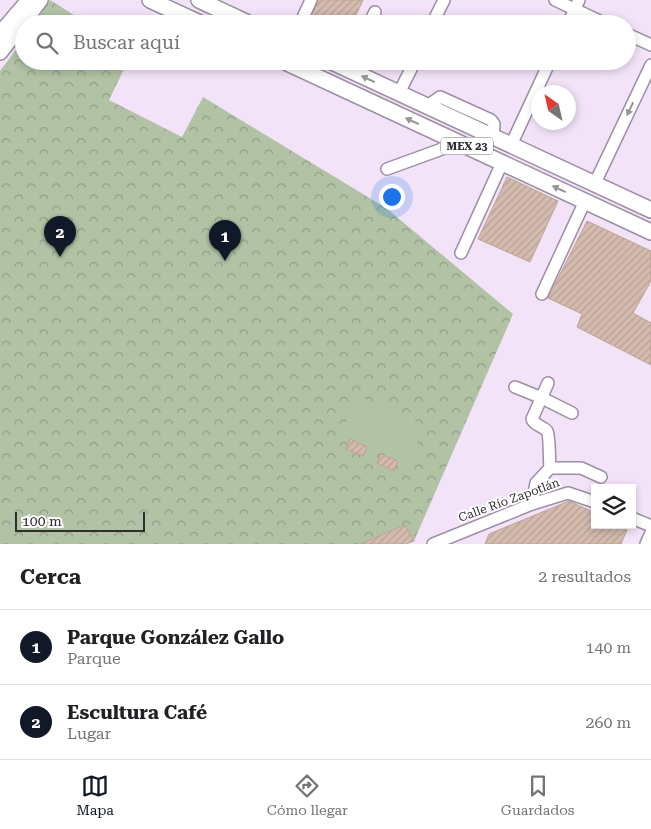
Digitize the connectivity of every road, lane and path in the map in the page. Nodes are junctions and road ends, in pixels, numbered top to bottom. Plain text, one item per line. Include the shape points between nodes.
1 (29, 0) edge
2 (40, 0) edge
3 (150, 0) edge
4 (199, 0) edge
5 (311, 0) edge
6 (444, 0) edge
7 (555, 0) edge
8 (577, 4) edge
9 (376, 12) dead end
10 (16, 15) edge
11 (28, 15) edge
12 (182, 15) edge
13 (231, 15) edge
14 (304, 15) edge
15 (374, 15) edge
16 (436, 15) edge
17 (593, 15) edge
18 (15, 16) edge
19 (15, 32) edge
20 (0, 34) edge
21 (636, 38) edge
22 (651, 44) edge
23 (0, 52) edge
24 (651, 65) edge
25 (302, 70) edge
26 (357, 70) edge
27 (410, 70) edge
28 (546, 70) edge
29 (399, 94) junction
30 (451, 139) junction
31 (511, 145) junction
32 (502, 163) junction
33 (387, 170) dead end
34 (597, 184) junction
35 (585, 201) junction
36 (651, 210) edge
37 (634, 224) junction
38 (651, 232) edge
39 (461, 253) dead end
40 (542, 294) dead end
41 (548, 383) dead end
42 (515, 388) dead end
43 (542, 398) junction
44 (572, 413) dead end
45 (550, 468) junction
46 (601, 477) dead end
47 (591, 501) edge
48 (532, 504) junction
49 (636, 520) edge
50 (651, 526) edge
51 (651, 533) edge
52 (433, 544) edge
53 (646, 544) edge

1 - 10 main road
2 - 11 main road
3 - 12 main road
4 - 13 main road
5 - 14 street
6 - 16 street
7 - 8 street
8 - 17 street
9 - 15 street
18 - 20 main road
19 - 23 main road
21 - 22 street
24 -> 34 street
30 -> 25 main road, MEX 23
29 -> 26 main road, MEX 23
27 - 29 street
28 - 31 street
29 - 31 main road, MEX 23
30 - 32 main road, MEX 23
30 - 33 street via 442,149
31 - 34 main road, MEX 23
35 -> 32 main road, MEX 23
32 - 39 street
34 - 36 main road, MEX 23
34 - 37 main road
35 - 37 main road, MEX 23
35 - 40 street
37 - 38 main road, MEX 23
41 - 43 street
42 - 43 street
43 - 44 street
43 - 45 street via 532,419 549,436
45 - 46 street via 581,468
45 - 48 street via 536,483
47 - 48 street, Calle Río Zapotlán via 568,492
48 - 52 street, Calle Río Zapotlán
49 - 50 street
51 - 53 street

